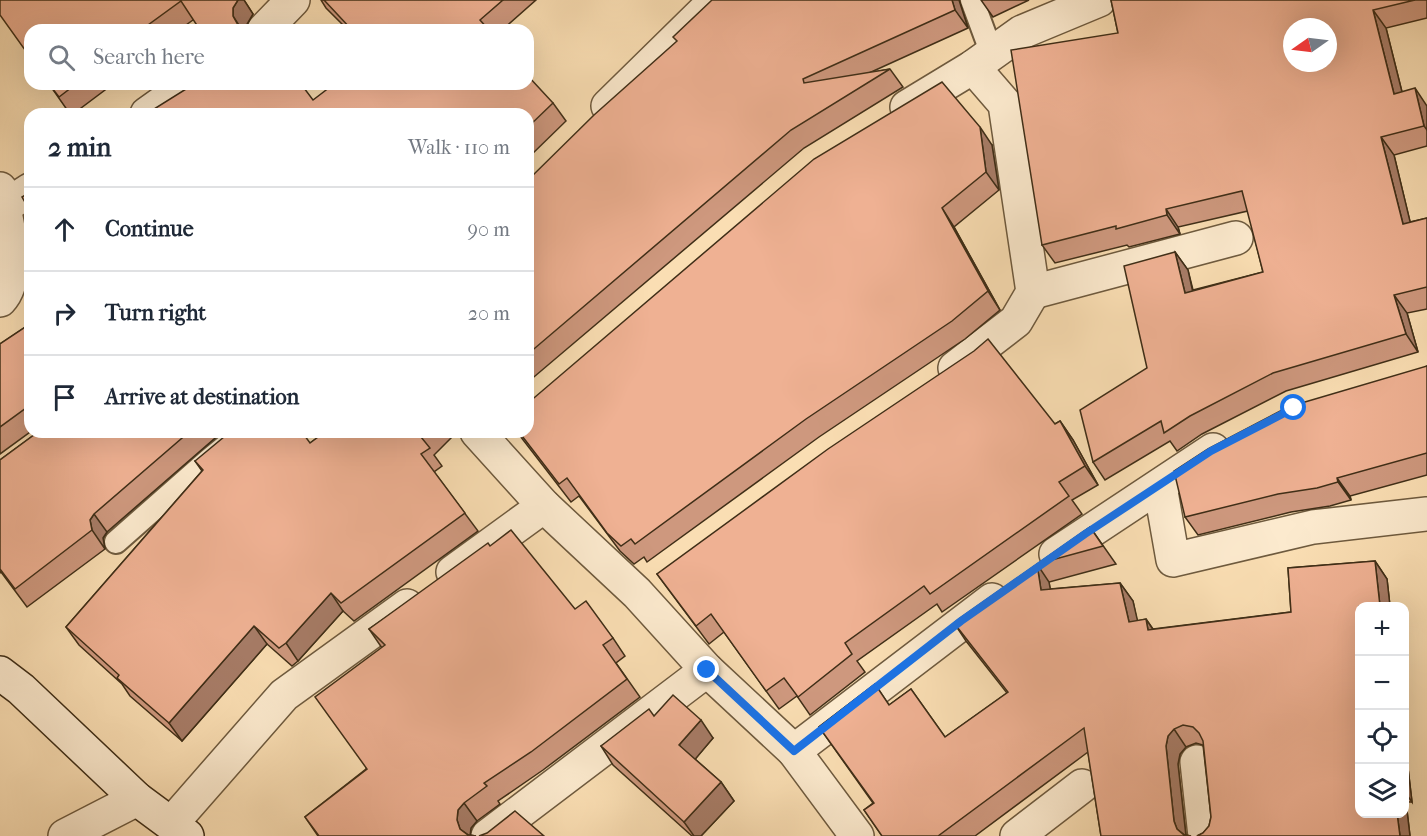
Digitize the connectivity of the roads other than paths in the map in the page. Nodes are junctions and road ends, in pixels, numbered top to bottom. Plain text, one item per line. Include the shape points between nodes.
1 (293, 0) edge
2 (716, 0) edge
3 (972, 0) edge
4 (1099, 0) edge
5 (270, 24) edge
6 (983, 60) junction
7 (181, 90) edge
8 (155, 108) edge
9 (885, 120) edge
10 (588, 125) edge
11 (11, 195) edge
12 (1236, 238) dead end
13 (1033, 292) junction
14 (0, 300) edge
15 (927, 387) edge
16 (1242, 435) edge
17 (236, 438) edge
18 (490, 438) edge
19 (1160, 486) junction
20 (544, 506) junction
21 (1427, 514) edge
22 (116, 542) dead end
23 (707, 670) junction
24 (0, 673) edge
25 (794, 751) junction
26 (1197, 762) dead end
27 (1082, 786) dead end
28 (137, 799) junction
29 (180, 830) edge
30 (65, 836) edge
31 (488, 836) edge
32 (857, 836) edge
33 (1017, 836) edge
34 (1205, 836) edge

1 - 5 street
2 - 10 street
3 - 6 lane
4 - 6 street via 1022,32
6 - 9 street
6 - 13 street via 1005,104
7 - 8 street
11 - 14 street via 12,276
12 - 13 street
13 - 15 street via 1016,321
16 - 19 street
17 - 22 lane
18 - 20 street
19 - 21 street via 1173,560 1313,527
19 - 25 street via 961,621
20 - 23 street via 647,586
20 - 29 street via 284,695
23 - 25 street
23 - 31 street
24 - 28 street
25 - 32 street
26 - 34 street
27 - 33 street
28 - 29 street
28 - 30 street

